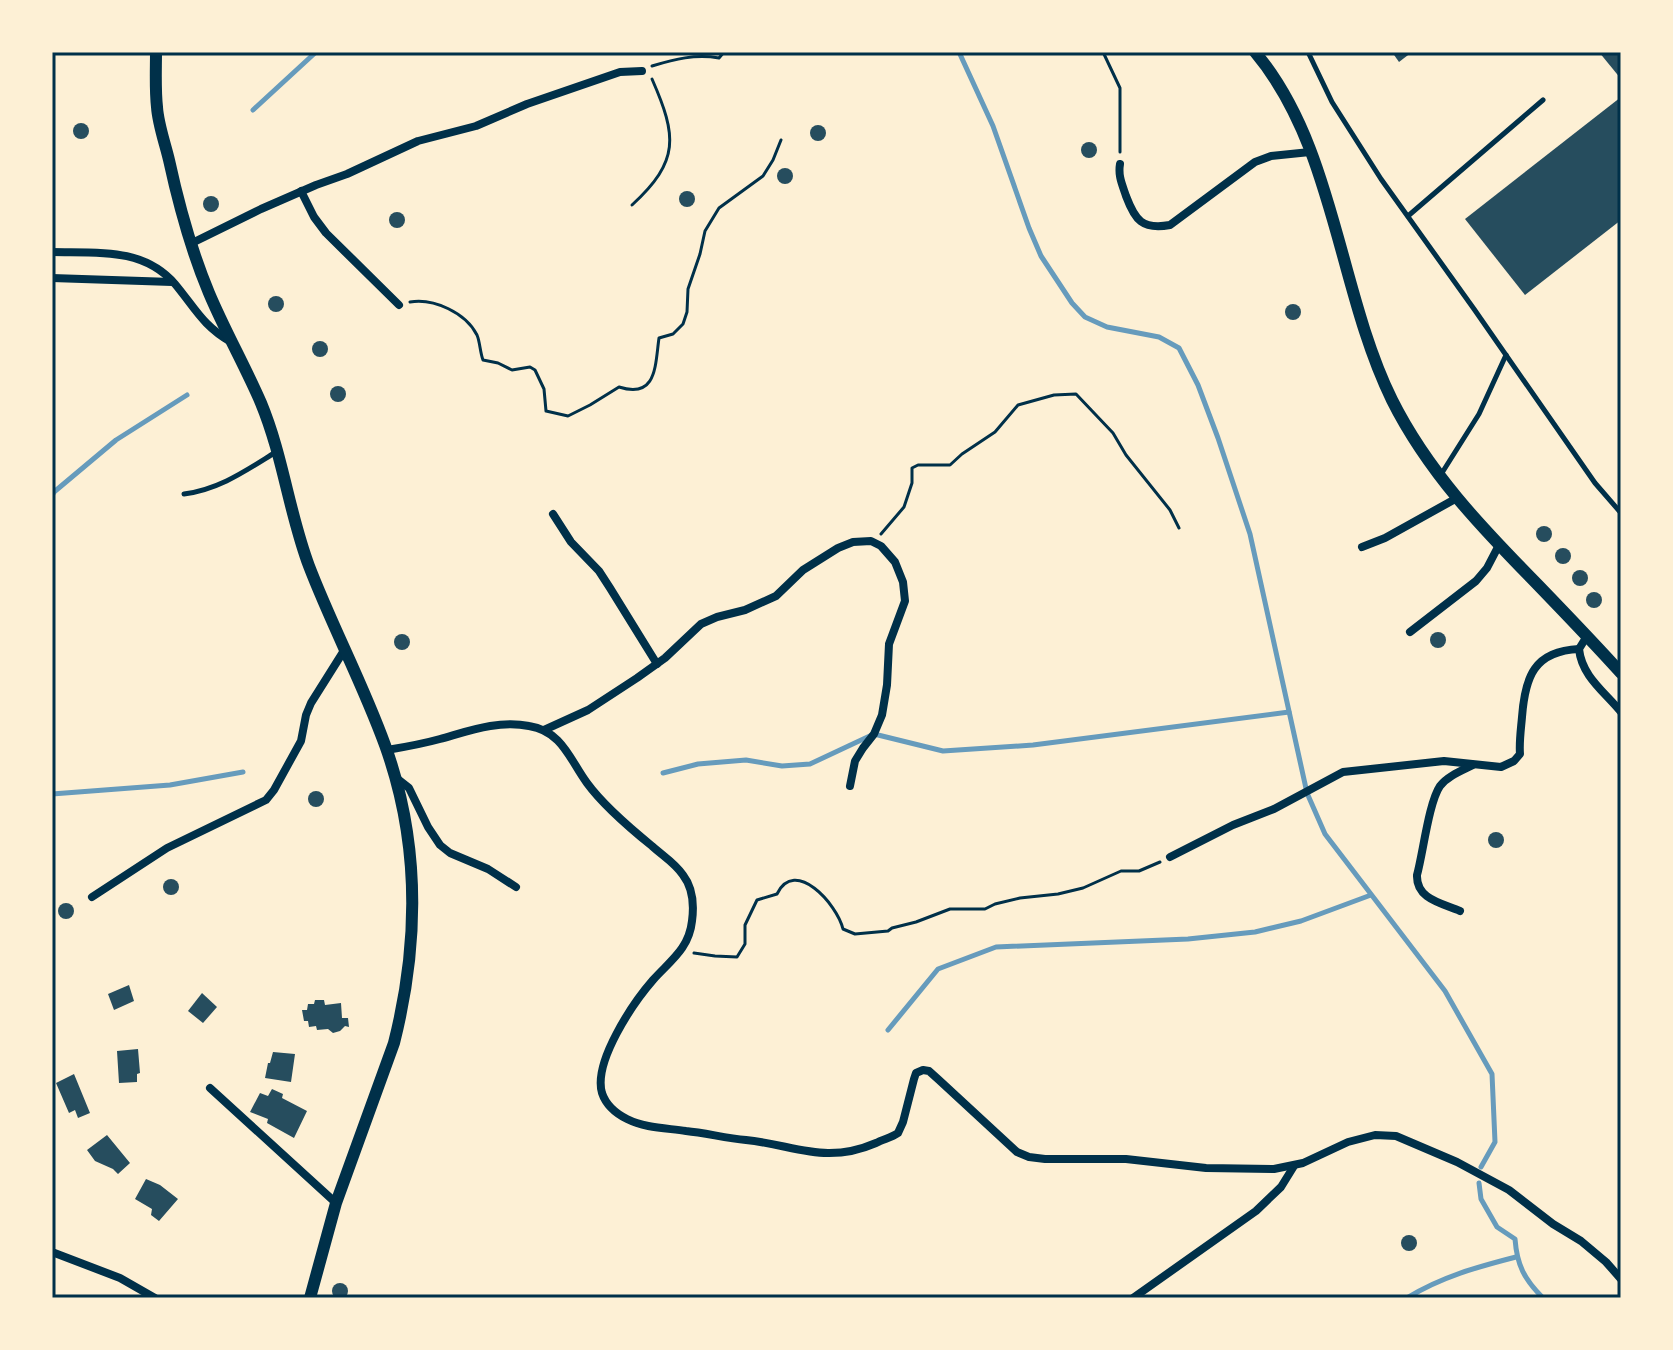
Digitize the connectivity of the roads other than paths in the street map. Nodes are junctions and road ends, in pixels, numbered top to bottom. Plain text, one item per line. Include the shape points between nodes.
1 (156, 52) edge
2 (1255, 52) edge
3 (1308, 52) edge
4 (642, 71) road end
5 (1543, 100) dead end
6 (1310, 152) junction
7 (1120, 164) road end
8 (301, 191) junction
9 (1408, 216) junction
10 (190, 244) junction
11 (52, 252) edge
12 (52, 278) edge
13 (173, 282) junction
14 (399, 305) road end
15 (232, 343) junction
16 (1506, 354) junction
17 (277, 451) junction
18 (1440, 476) junction
19 (184, 494) dead end
20 (1457, 498) junction
21 (1621, 513) edge
22 (553, 514) dead end
23 (1499, 545) junction
24 (1362, 547) dead end
25 (1410, 632) dead end
26 (1587, 636) junction
27 (345, 649) junction
28 (1579, 649) junction
29 (657, 664) junction
30 (1621, 673) edge
31 (1621, 712) edge
32 (544, 730) junction
33 (387, 750) junction
34 (1474, 765) junction
35 (395, 777) junction
36 (850, 786) dead end
37 (1170, 857) road end
38 (516, 887) dead end
39 (92, 897) dead end
40 (1460, 911) dead end
41 (210, 1088) dead end
42 (1294, 1166) junction
43 (336, 1203) junction
44 (52, 1252) edge
45 (1621, 1279) edge
46 (155, 1298) edge
47 (310, 1298) edge
48 (1133, 1298) edge

1 - 10 street via 157,109
2 - 6 street via 1284,93
3 - 9 lane via 1332,102
4 - 8 street via 620,72 476,126 418,141
5 - 9 lane
6 - 7 street via 1255,162 1170,225 1153,228 1133,213 1118,175
6 - 18 street via 1368,342 1414,440
8 - 10 street
8 - 14 street via 326,233
9 - 16 lane
10 - 15 street
11 - 13 street via 130,256
12 - 13 street
13 - 15 street via 213,331
15 - 17 street
16 - 18 lane via 1479,414
16 - 21 lane
17 - 19 lane via 220,485
17 - 27 street via 301,544
18 - 20 street
20 - 23 street
20 - 24 street
22 - 29 street via 599,571
23 - 25 street via 1476,581
23 - 26 street
26 - 28 street
26 - 30 street
27 - 33 street
27 - 39 street via 311,703 301,741 266,800 167,848
28 - 31 street via 1584,668
28 - 34 street via 1549,656 1530,674 1517,758 1501,767
29 - 32 street via 588,710
29 - 36 street via 701,624 776,596 803,570 838,548 871,541 881,546 895,562 905,601 889,644 882,715 855,761
32 - 33 street via 515,724 478,728
32 - 42 street via 559,741 598,795 673,862 690,888 689,936 638,1000 608,1052 603,1097 625,1118 654,1128 815,1153 856,1151 898,1133 915,1076 925,1070 1029,1157 1126,1159 1206,1168
33 - 35 street
34 - 37 street via 1444,761 1343,772
34 - 40 street via 1441,784 1434,797 1417,875 1424,895
35 - 38 street via 409,788 440,845
35 - 43 street via 411,858 408,976 394,1043
41 - 43 street
42 - 45 street via 1375,1135 1407,1140 1509,1190 1581,1241
42 - 48 street via 1256,1211
43 - 47 street
44 - 46 street

